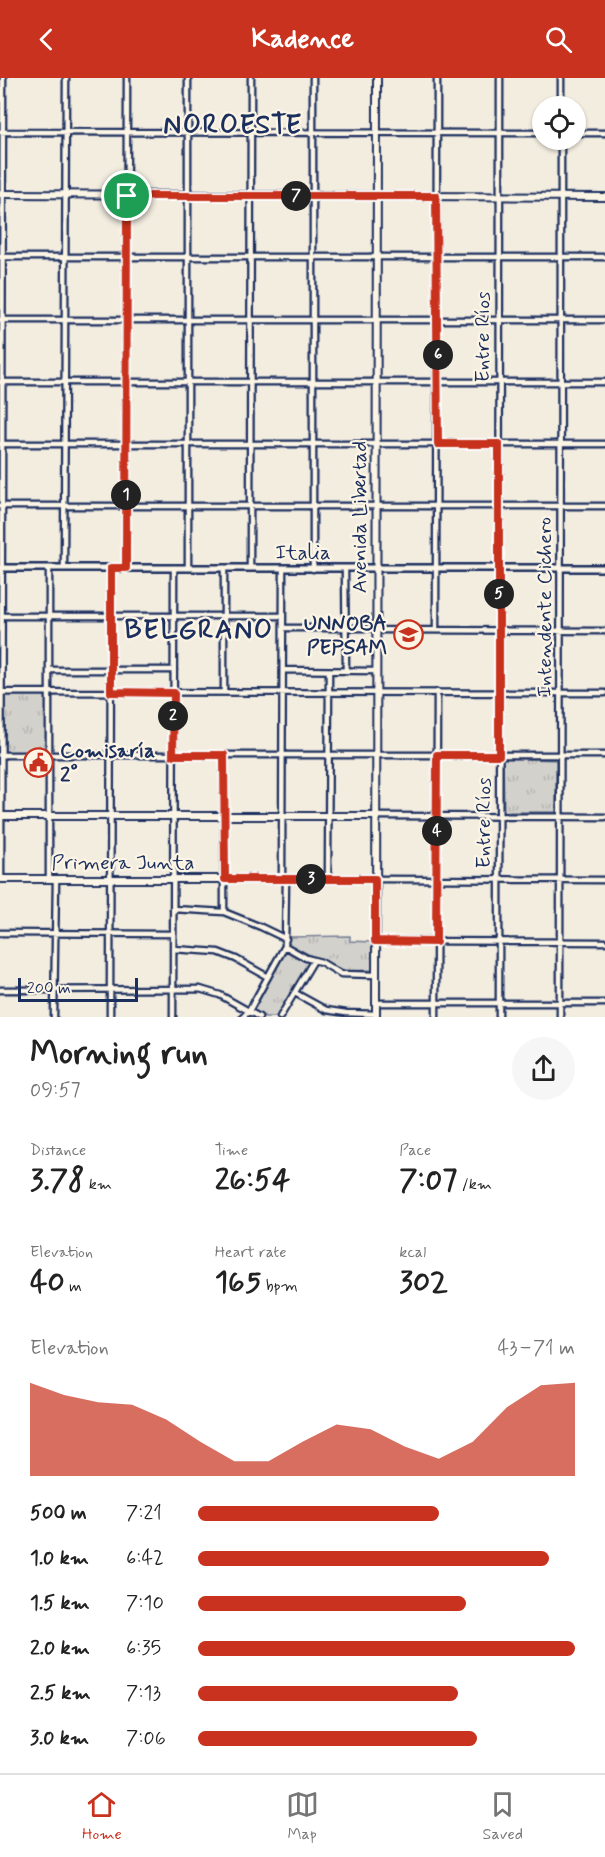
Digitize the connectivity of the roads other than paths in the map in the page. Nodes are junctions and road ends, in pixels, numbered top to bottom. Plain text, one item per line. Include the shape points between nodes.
1 (3, 78) edge
2 (66, 78) edge
3 (127, 78) edge
4 (188, 78) edge
5 (251, 78) edge
6 (313, 78) edge
7 (377, 78) edge
8 (438, 78) edge
9 (500, 78) edge
10 (561, 78) edge
11 (561, 96) edge
12 (1, 132) edge
13 (65, 132) junction
14 (127, 132) junction
15 (189, 132) junction
16 (251, 132) junction
17 (313, 132) junction
18 (377, 133) junction
19 (437, 133) junction
20 (499, 133) junction
21 (532, 133) edge
22 (586, 133) edge
23 (605, 133) edge
24 (561, 150) edge
25 (1, 195) edge
26 (64, 195) junction
27 (127, 196) junction
28 (189, 196) junction
29 (250, 196) junction
30 (312, 196) junction
31 (377, 196) junction
32 (436, 196) junction
33 (499, 197) junction
34 (561, 197) junction
35 (605, 197) edge
36 (1, 256) edge
37 (64, 257) junction
38 (127, 257) junction
39 (189, 257) junction
40 (250, 257) junction
41 (312, 257) junction
42 (377, 257) junction
43 (437, 257) junction
44 (499, 257) junction
45 (561, 257) junction
46 (605, 257) edge
47 (1, 320) edge
48 (64, 320) junction
49 (127, 320) junction
50 (189, 320) junction
51 (250, 320) junction
52 (312, 320) junction
53 (376, 320) junction
54 (437, 320) junction
55 (499, 320) junction
56 (561, 320) junction
57 (605, 320) edge
58 (1, 382) edge
59 (64, 382) junction
60 (126, 382) junction
61 (189, 382) junction
62 (250, 382) junction
63 (313, 382) junction
64 (376, 382) junction
65 (438, 382) junction
66 (499, 382) junction
67 (561, 382) junction
68 (605, 382) edge
69 (1, 444) edge
70 (64, 444) junction
71 (126, 444) junction
72 (189, 444) junction
73 (250, 444) junction
74 (313, 444) junction
75 (376, 444) junction
76 (438, 444) junction
77 (499, 444) junction
78 (561, 444) junction
79 (605, 444) edge
80 (1, 506) edge
81 (64, 506) junction
82 (126, 506) junction
83 (188, 506) junction
84 (250, 506) junction
85 (313, 506) junction
86 (376, 506) junction
87 (438, 506) junction
88 (499, 506) junction
89 (561, 506) junction
90 (605, 506) edge
91 (1, 568) edge
92 (49, 568) junction
93 (64, 568) junction
94 (111, 568) junction
95 (126, 568) junction
96 (174, 568) junction
97 (188, 568) junction
98 (225, 568) junction
99 (250, 568) junction
100 (283, 568) junction
101 (437, 568) junction
102 (499, 568) junction
103 (561, 568) junction
104 (605, 568) edge
105 (313, 569) junction
106 (345, 569) junction
107 (376, 569) junction
108 (2, 616) junction
109 (49, 616) junction
110 (111, 616) junction
111 (174, 616) junction
112 (224, 616) junction
113 (283, 616) junction
114 (283, 628) junction
115 (346, 628) junction
116 (375, 629) junction
117 (1, 630) edge
118 (436, 630) junction
119 (499, 630) junction
120 (560, 631) junction
121 (605, 631) edge
122 (49, 670) junction
123 (111, 670) junction
124 (174, 670) junction
125 (283, 670) junction
126 (329, 671) junction
127 (346, 671) junction
128 (375, 671) junction
129 (1, 692) edge
130 (49, 692) junction
131 (111, 692) junction
132 (224, 692) junction
133 (283, 692) junction
134 (329, 692) junction
135 (375, 692) junction
136 (437, 692) junction
137 (499, 692) junction
138 (174, 693) junction
139 (560, 693) junction
140 (605, 693) edge
141 (1, 755) edge
142 (49, 755) junction
143 (111, 755) junction
144 (173, 755) junction
145 (224, 755) junction
146 (283, 755) junction
147 (329, 755) junction
148 (376, 755) junction
149 (437, 755) junction
150 (499, 755) junction
151 (560, 755) junction
152 (605, 755) edge
153 (0, 816) edge
154 (49, 816) junction
155 (111, 816) junction
156 (173, 816) junction
157 (225, 816) junction
158 (283, 816) junction
159 (329, 816) junction
160 (375, 816) junction
161 (437, 817) junction
162 (499, 817) junction
163 (560, 817) junction
164 (605, 817) edge
165 (0, 879) edge
166 (52, 879) junction
167 (111, 879) junction
168 (173, 879) junction
169 (225, 879) junction
170 (284, 879) junction
171 (328, 879) junction
172 (375, 879) junction
173 (437, 879) junction
174 (499, 879) junction
175 (560, 879) junction
176 (605, 880) edge
177 (173, 909) junction
178 (224, 912) junction
179 (0, 933) edge
180 (55, 933) junction
181 (110, 933) junction
182 (173, 934) junction
183 (286, 939) junction
184 (375, 941) junction
185 (436, 942) junction
186 (499, 942) junction
187 (560, 942) junction
188 (605, 942) edge
189 (285, 946) junction
190 (173, 949) junction
191 (315, 960) junction
192 (376, 975) junction
193 (268, 977) junction
194 (0, 990) edge
195 (54, 990) junction
196 (110, 990) junction
197 (173, 990) junction
198 (296, 993) junction
199 (436, 1003) junction
200 (499, 1003) junction
201 (560, 1003) junction
202 (376, 1004) junction
203 (605, 1004) edge
204 (248, 1014) edge
205 (363, 1016) edge
206 (376, 1016) edge
207 (54, 1017) edge
208 (110, 1017) edge
209 (173, 1017) edge
210 (243, 1017) edge
211 (259, 1017) edge
212 (280, 1017) edge
213 (436, 1017) edge
214 (499, 1017) edge
215 (560, 1017) edge

1 - 12 street
2 - 13 street
3 - 14 street
4 - 15 street
5 - 16 street
6 - 17 street
7 - 18 main road, Avenida Libertad
8 - 19 street
9 - 20 street, Entre Ríos
10 - 11 street
12 - 13 street
12 - 25 street
13 - 14 street
13 - 26 street
14 - 15 street
14 - 27 street
15 - 16 street
15 - 28 street
16 - 17 street
16 - 29 street
17 - 18 street
17 - 30 street
18 - 19 street
18 - 31 main road, Avenida Libertad
19 - 20 street
19 - 32 street
20 - 21 street
20 - 33 street, Entre Ríos
22 - 23 street
24 - 34 street, Intendente Cichero
25 - 26 main road
25 - 36 street
26 - 27 main road
26 - 37 street
27 - 28 main road
27 - 38 street
28 - 29 main road
28 - 39 street
29 - 30 main road
29 - 40 street
30 - 31 main road
30 - 41 street
31 - 32 main road
31 - 42 main road, Avenida Libertad
32 - 33 main road
32 - 43 street
33 - 34 main road
33 - 44 street, Entre Ríos
34 - 35 main road
34 - 45 street, Intendente Cichero
36 - 37 street
36 - 47 street
37 - 38 street
37 - 48 street
38 - 39 street
38 - 49 street
39 - 40 street
39 - 50 street
40 - 41 street
40 - 51 street
41 - 42 street
41 - 52 street
42 - 43 street
42 - 53 main road, Avenida Libertad
43 - 44 street
43 - 54 street
44 - 45 street
44 - 55 street, Entre Ríos
45 - 46 street
45 - 56 street, Intendente Cichero
47 - 48 street
47 - 58 street
48 - 49 street
48 - 59 street
49 - 50 street
49 - 60 street
50 - 51 street
50 - 61 street
51 - 52 street
51 - 62 street
52 - 53 street
52 - 63 street
53 - 54 street
53 - 64 main road, Avenida Libertad
54 - 55 street
54 - 65 street
55 - 56 street
55 - 66 street, Entre Ríos
56 - 57 street
56 - 67 street, Intendente Cichero
58 - 59 street
58 - 69 street
59 - 60 street
59 - 70 street
60 - 61 street
60 - 71 street
61 - 62 street
61 - 72 street
62 - 63 street
62 - 73 street
63 - 64 street
63 - 74 street
64 - 65 street
64 - 75 main road, Avenida Libertad
65 - 66 street
65 - 76 street
66 - 67 street
66 - 77 street, Entre Ríos
67 - 68 street
67 - 78 street, Intendente Cichero
69 - 70 street
69 - 80 street
70 - 71 street
70 - 81 street
71 - 72 street
71 - 82 street
72 - 73 street
72 - 83 street
73 - 74 street
73 - 84 street
74 - 75 street
74 - 85 street
75 - 76 street
75 - 86 main road, Avenida Libertad
76 - 77 street
76 - 87 street
77 - 78 street
77 - 88 street, Entre Ríos
78 - 79 street
78 - 89 street, Intendente Cichero
80 - 81 street
80 - 91 street
81 - 82 street
81 - 93 street
82 - 83 street
82 - 95 street
83 - 84 street
83 - 97 street
84 - 85 street
84 - 99 street
85 - 86 street
85 - 105 street
86 - 87 street
86 - 107 main road, Avenida Libertad
87 - 88 street
87 - 101 street
88 - 89 street
88 - 102 street, Entre Ríos
89 - 90 street
89 - 103 street, Intendente Cichero
91 - 92 street, Italia
91 - 108 street
92 - 93 street, Italia
92 - 109 street
93 - 94 street, Italia
94 - 95 street, Italia
94 - 110 street
95 - 96 street, Italia
96 - 97 street, Italia
96 - 111 street
97 - 98 street, Italia
98 - 99 street, Italia
98 - 112 street
99 - 100 street, Italia
100 - 105 street, Italia
100 - 113 street
101 - 102 street, Italia
101 - 107 street, Italia
101 - 118 street
102 - 103 street, Italia
102 - 119 street, Entre Ríos
103 - 104 street, Italia
103 - 120 street, Intendente Cichero
105 - 106 street, Italia
106 - 107 street, Italia
106 - 115 street
107 - 116 main road, Avenida Libertad
108 - 109 street
108 - 117 street
109 - 110 street
109 - 122 street
110 - 111 street
110 - 123 street
111 - 112 street
111 - 124 street
112 - 113 street
112 - 132 street
113 - 114 street
114 - 115 street
114 - 125 street
115 - 116 street
115 - 127 street
116 - 118 street
116 - 128 main road, Avenida Libertad
117 - 129 street
118 - 119 street
119 - 120 street
119 - 137 street, Entre Ríos
120 - 121 street
120 - 139 street, Intendente Cichero
122 - 123 street
122 - 130 street
123 - 124 street
123 - 131 street
124 - 138 street
125 - 126 street
125 - 133 street
126 - 127 street
126 - 134 street
127 - 128 street
128 - 135 main road, Avenida Libertad
129 - 130 street
129 - 141 street
130 - 131 street
130 - 142 street
131 - 138 street
131 - 143 street
132 - 133 street
132 - 138 street
133 - 134 street
133 - 146 street
134 - 135 street
134 - 147 street
135 - 136 street
135 - 148 main road, Avenida Libertad
136 - 137 street
136 - 149 street
137 - 139 street
137 - 150 street, Entre Ríos
138 - 144 street
139 - 140 street
139 - 151 street, Intendente Cichero
141 - 142 street
141 - 153 street
142 - 143 street
142 - 154 street
143 - 144 street
143 - 155 street
144 - 145 street
144 - 156 street
145 - 146 street
145 - 157 street
146 - 147 street
146 - 158 street
147 - 148 street
147 - 159 street
148 - 149 street
148 - 160 main road, Avenida Libertad
149 - 150 street
149 - 161 street
150 - 151 street
150 - 162 street, Entre Ríos
151 - 152 street
151 - 163 street, Intendente Cichero
153 - 154 main road
153 - 165 street
154 - 155 main road
154 - 166 street
155 - 156 main road
155 - 167 street
156 - 157 main road
156 - 168 street
157 - 158 main road
157 - 169 street
158 - 159 main road
158 - 170 street
159 - 160 main road
159 - 171 street
160 - 161 street
160 - 172 main road, Avenida Libertad
161 - 162 street
161 - 173 street
162 - 163 street
162 - 174 street, Entre Ríos
163 - 164 street
163 - 175 street, Intendente Cichero
165 - 166 main road, Primera Junta
166 - 167 main road, Primera Junta
166 - 180 street
167 - 168 main road, Primera Junta
167 - 181 street
168 - 169 main road, Primera Junta
168 - 177 street
169 - 170 main road, Primera Junta
169 - 178 street
170 - 171 main road, Primera Junta
170 - 183 street
171 - 172 main road, Primera Junta
172 - 173 street, Primera Junta
172 - 184 main road, Avenida Libertad
173 - 174 street, Primera Junta
173 - 185 street
174 - 175 street, Primera Junta
174 - 186 street, Entre Ríos
175 - 176 street, Primera Junta
175 - 187 street, Intendente Cichero
177 - 178 street
177 - 182 street
178 - 183 street
179 - 180 street
180 - 181 street
180 - 195 street
181 - 182 street
181 - 196 street
182 - 190 street
183 - 189 street
184 - 185 street
184 - 192 main road, Avenida Libertad
185 - 186 street
185 - 199 street
186 - 187 street
186 - 200 street, Entre Ríos
187 - 188 street
187 - 201 street, Intendente Cichero
189 - 191 street
189 - 193 street
190 - 193 street via 218,952
190 - 197 street
191 - 192 street via 341,974
191 - 198 street
192 - 202 main road, Avenida Libertad
193 - 204 street
194 - 195 street
195 - 196 street
195 - 207 street
196 - 197 street
196 - 208 street
197 - 204 street via 212,992
197 - 209 street
198 - 205 street via 326,1010
198 - 212 street
199 - 200 street
199 - 202 street
199 - 213 street
200 - 201 street
200 - 214 street, Entre Ríos
201 - 203 street
201 - 215 street, Intendente Cichero
202 - 206 main road, Avenida Libertad
204 - 210 street
204 - 211 street
205 - 206 street

